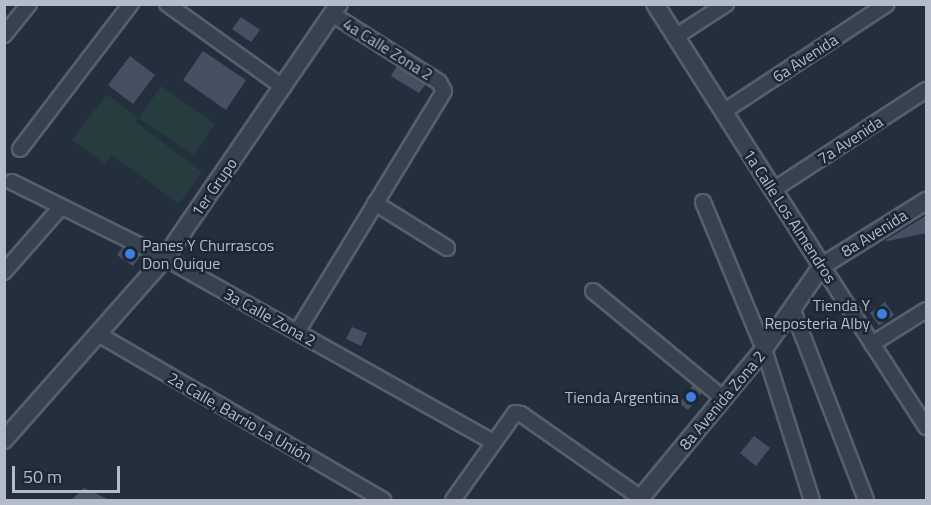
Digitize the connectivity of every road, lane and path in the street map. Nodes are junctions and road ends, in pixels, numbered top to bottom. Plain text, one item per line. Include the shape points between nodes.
1 (29, 4) edge
2 (131, 4) edge
3 (167, 4) edge
4 (655, 4) edge
5 (726, 4) edge
6 (887, 4) edge
7 (335, 9) edge
8 (5, 33) edge
9 (675, 37) junction
10 (283, 87) junction
11 (927, 90) edge
12 (723, 112) junction
13 (20, 149) dead end
14 (12, 182) dead end
15 (773, 190) junction
16 (927, 201) edge
17 (703, 202) dead end
18 (375, 203) junction
19 (61, 207) junction
20 (447, 248) dead end
21 (165, 258) junction
22 (822, 266) junction
23 (4, 272) edge
24 (593, 291) dead end
25 (792, 308) junction
26 (927, 310) edge
27 (297, 332) junction
28 (98, 334) junction
29 (872, 344) junction
30 (764, 349) junction
31 (723, 398) junction
32 (925, 423) edge
33 (4, 440) edge
34 (493, 442) junction
35 (640, 499) edge
36 (383, 501) edge
37 (453, 501) edge
38 (812, 501) edge
39 (866, 501) edge

1 - 8 street
2 - 13 street
3 - 10 street
4 - 9 street, 1a Calle Los Almendros
5 - 9 street
6 - 12 street, 6a Avenida
7 - 10 street, 1er Grupo
7 - 18 street, 4a Calle Zona 2 via 443,86 444,91
9 - 12 street, 1a Calle Los Almendros
10 - 21 street, 1er Grupo
11 - 15 street, 7a Avenida
12 - 15 street, 1a Calle Los Almendros
14 - 19 street, 3a Calle Zona 2
15 - 22 street, 1a Calle Los Almendros
16 - 22 street, 8a Avenida
17 - 30 street
18 - 20 street
18 - 27 street
19 - 21 street, 3a Calle Zona 2
19 - 23 street
21 - 27 street, 3a Calle Zona 2
21 - 28 street, 1er Grupo
22 - 25 street, 8a Avenida Zona 2
22 - 29 street, 1a Calle Los Almendros
24 - 31 street
25 - 30 street, 8a Avenida Zona 2
25 - 39 street
26 - 29 street
27 - 34 street, 3a Calle Zona 2
28 - 33 street, 1er Grupo
28 - 36 street, 2a Calle, Barrio La Unión
29 - 32 street, 1a Calle Los Almendros
30 - 31 street, 8a Avenida Zona 2
30 - 38 street
31 - 35 street, 8a Avenida Zona 2
34 - 35 street via 515,413 521,414
34 - 37 street

